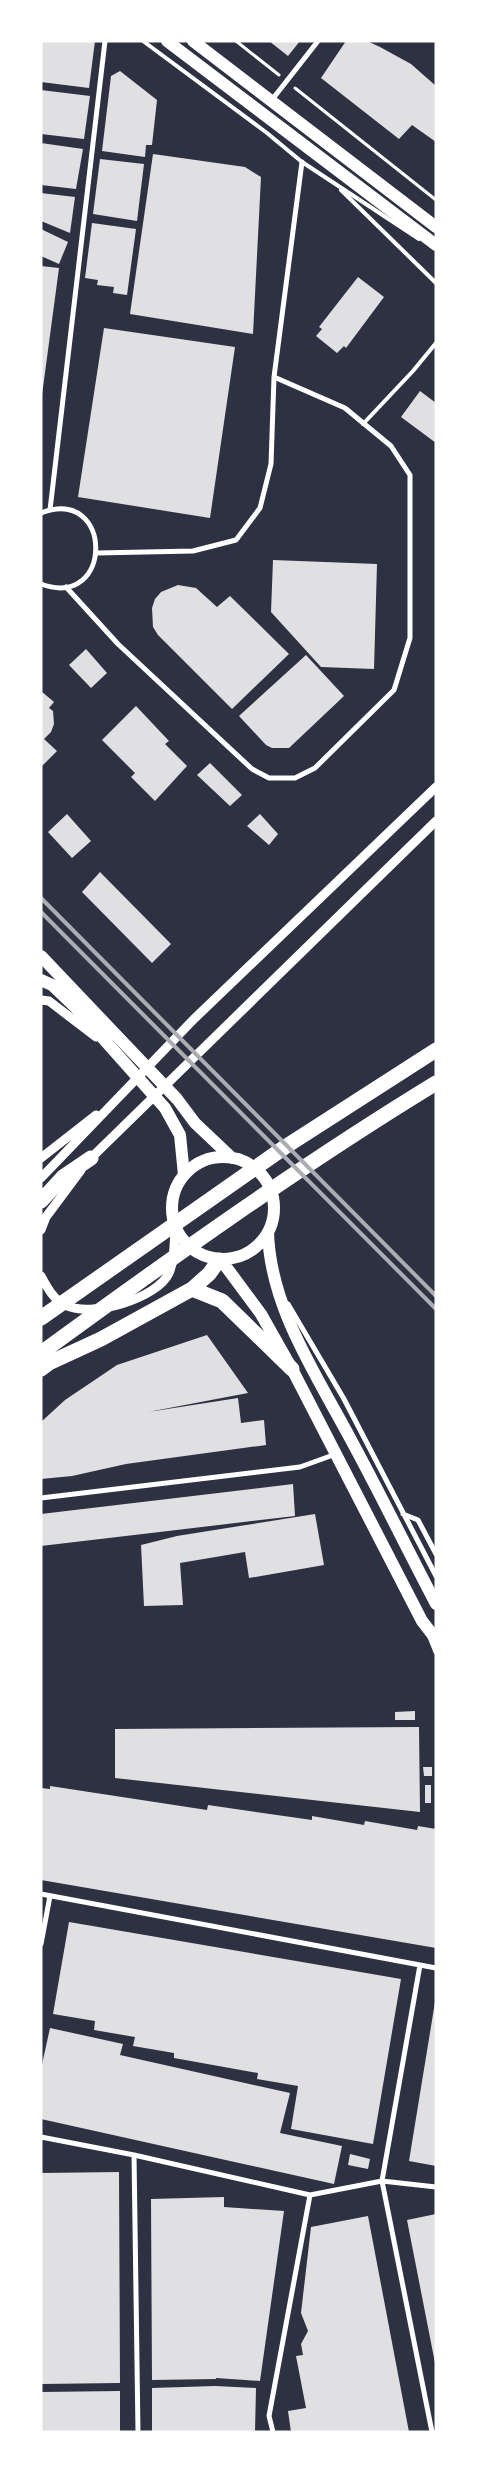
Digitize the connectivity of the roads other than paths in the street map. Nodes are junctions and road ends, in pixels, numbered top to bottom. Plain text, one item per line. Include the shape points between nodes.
1 (105, 41) edge
2 (142, 41) edge
3 (166, 41) edge
4 (192, 41) edge
5 (318, 41) edge
6 (271, 101) junction
7 (302, 162) junction
8 (334, 184) junction
9 (436, 227) edge
10 (436, 245) edge
11 (436, 251) edge
12 (436, 283) edge
13 (436, 343) edge
14 (274, 377) junction
15 (363, 424) junction
16 (50, 510) junction
17 (41, 513) edge
18 (97, 553) junction
19 (41, 584) edge
20 (66, 587) junction
21 (436, 782) edge
22 (436, 787) edge
23 (423, 797) junction
24 (436, 821) edge
25 (41, 956) edge
26 (41, 980) edge
27 (41, 1000) edge
28 (436, 1050) edge
29 (116, 1053) junction
30 (436, 1083) edge
31 (114, 1101) junction
32 (41, 1158) edge
33 (91, 1158) junction
34 (232, 1158) junction
35 (184, 1175) junction
36 (41, 1178) edge
37 (41, 1201) edge
38 (175, 1227) junction
39 (41, 1230) edge
40 (268, 1232) junction
41 (220, 1260) junction
42 (41, 1276) edge
43 (276, 1284) junction
44 (192, 1289) junction
45 (41, 1318) edge
46 (41, 1354) edge
47 (41, 1369) edge
48 (292, 1369) junction
49 (336, 1454) junction
50 (41, 1498) edge
51 (403, 1514) junction
52 (436, 1554) edge
53 (436, 1576) edge
54 (436, 1604) edge
55 (422, 1621) junction
56 (436, 1639) edge
57 (436, 1652) edge
58 (41, 1894) edge
59 (50, 1896) junction
60 (41, 1944) edge
61 (420, 1965) junction
62 (436, 1968) edge
63 (41, 2137) edge
64 (134, 2155) junction
65 (382, 2181) junction
66 (436, 2187) edge
67 (310, 2195) junction
68 (138, 2432) edge
69 (273, 2432) edge
70 (432, 2432) edge

1 - 16 street
2 - 7 lane
3 - 10 main road
4 - 6 main road
5 - 6 street
6 - 9 main road
7 - 8 lane
7 - 14 street
8 - 11 lane
8 - 12 lane
13 - 15 lane
14 - 15 street via 345,408
14 - 18 street via 271,464 260,508 236,540 194,551
15 - 20 street via 391,446 410,475 410,638 394,690 315,768 296,778 269,778 252,769 118,644
16 - 17 street
16 - 18 street via 75,512 85,519 97,540
18 - 20 street via 87,575
19 - 20 street
21 - 23 street
22 - 23 street
23 - 31 street
24 - 33 street
25 - 34 main road via 177,1099 195,1123
26 - 29 main road via 52,985 75,1006
27 - 29 street via 49,1001 66,1013
28 - 45 highway via 285,1147
29 - 35 main road via 165,1108 180,1135
30 - 46 highway via 181,1251
31 - 32 street
31 - 36 street
33 - 37 highway via 63,1177
33 - 39 street via 46,1217
34 - 35 main road via 214,1158 199,1163
34 - 40 main road via 246,1162 260,1173 270,1188 274,1215
35 - 38 main road via 175,1190 172,1209
38 - 41 main road via 184,1242 198,1253
38 - 42 street via 169,1274 150,1292 115,1307 89,1311 65,1305 48,1290
40 - 41 main road via 262,1242 248,1253
40 - 43 main road via 269,1255
41 - 44 highway
41 - 48 main road via 261,1314
43 - 51 street via 344,1399
43 - 54 main road via 297,1341
44 - 47 highway
44 - 48 highway via 222,1301
48 - 49 main road
49 - 50 street via 300,1467
49 - 55 main road
51 - 52 street via 418,1520
51 - 53 street
55 - 56 main road
55 - 57 street
58 - 59 street
59 - 60 street
59 - 61 street
61 - 62 street
61 - 65 street
63 - 64 street
64 - 67 street
64 - 68 street
65 - 66 street
65 - 67 street
65 - 70 street
67 - 69 street via 270,2416

